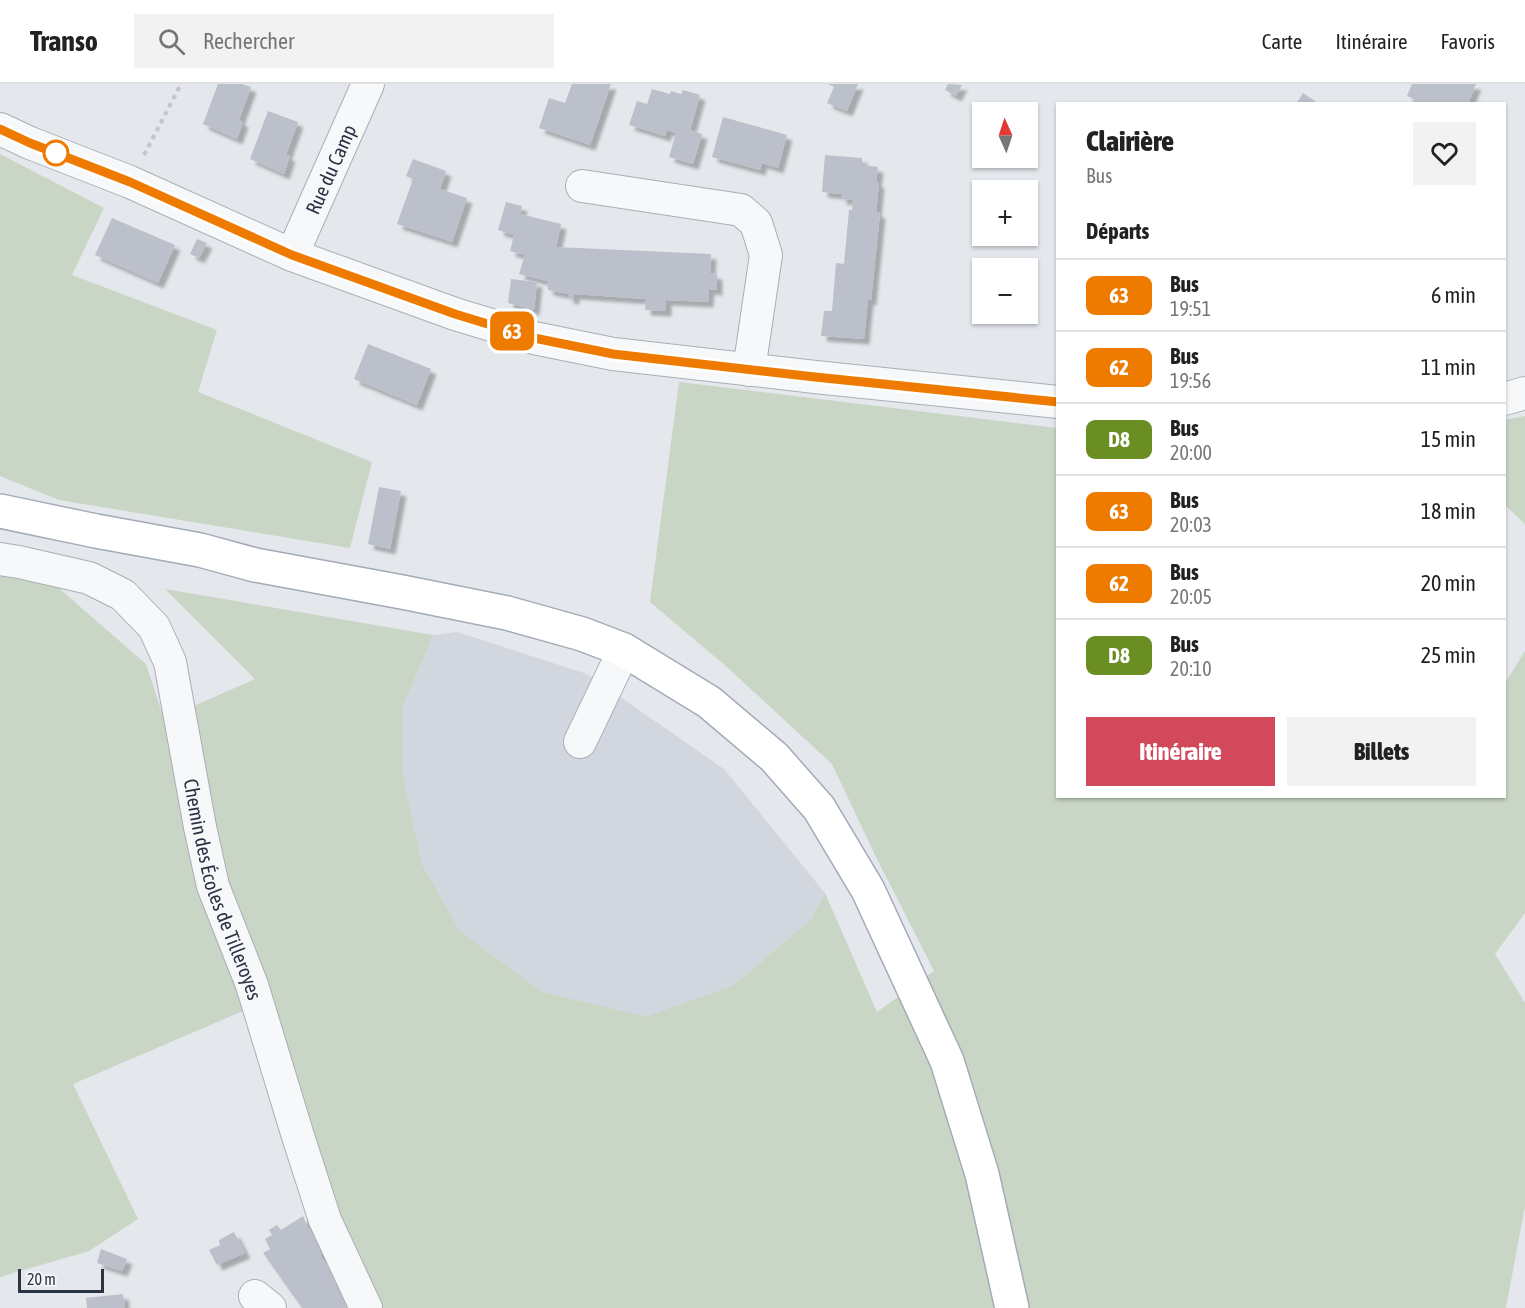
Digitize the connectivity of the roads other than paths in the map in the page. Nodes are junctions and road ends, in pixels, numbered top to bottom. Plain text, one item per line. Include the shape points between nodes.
1 (368, 84) edge
2 (0, 129) edge
3 (582, 186) dead end
4 (292, 255) junction
5 (749, 369) junction
6 (1525, 393) edge
7 (1506, 398) edge
8 (1056, 402) edge
9 (0, 511) edge
10 (0, 531) edge
11 (0, 559) edge
12 (255, 565) junction
13 (624, 650) junction
14 (580, 742) dead end
15 (366, 1308) edge
16 (1012, 1308) edge

1 - 4 street, Rue du Camp
2 - 4 street
3 - 5 street via 741,210 756,223 766,255
4 - 5 street via 534,338 613,354
5 - 8 street
6 - 7 street
9 - 12 main road via 200,550
10 - 12 main road via 202,565
11 - 15 street, Chemin des Écoles de Tilleroyes via 89,578 123,595 154,627 170,662 213,886 252,985 325,1220
12 - 13 main road via 507,613
13 - 14 street
13 - 16 main road via 709,702 774,757 819,808 868,890 946,1061 982,1174

